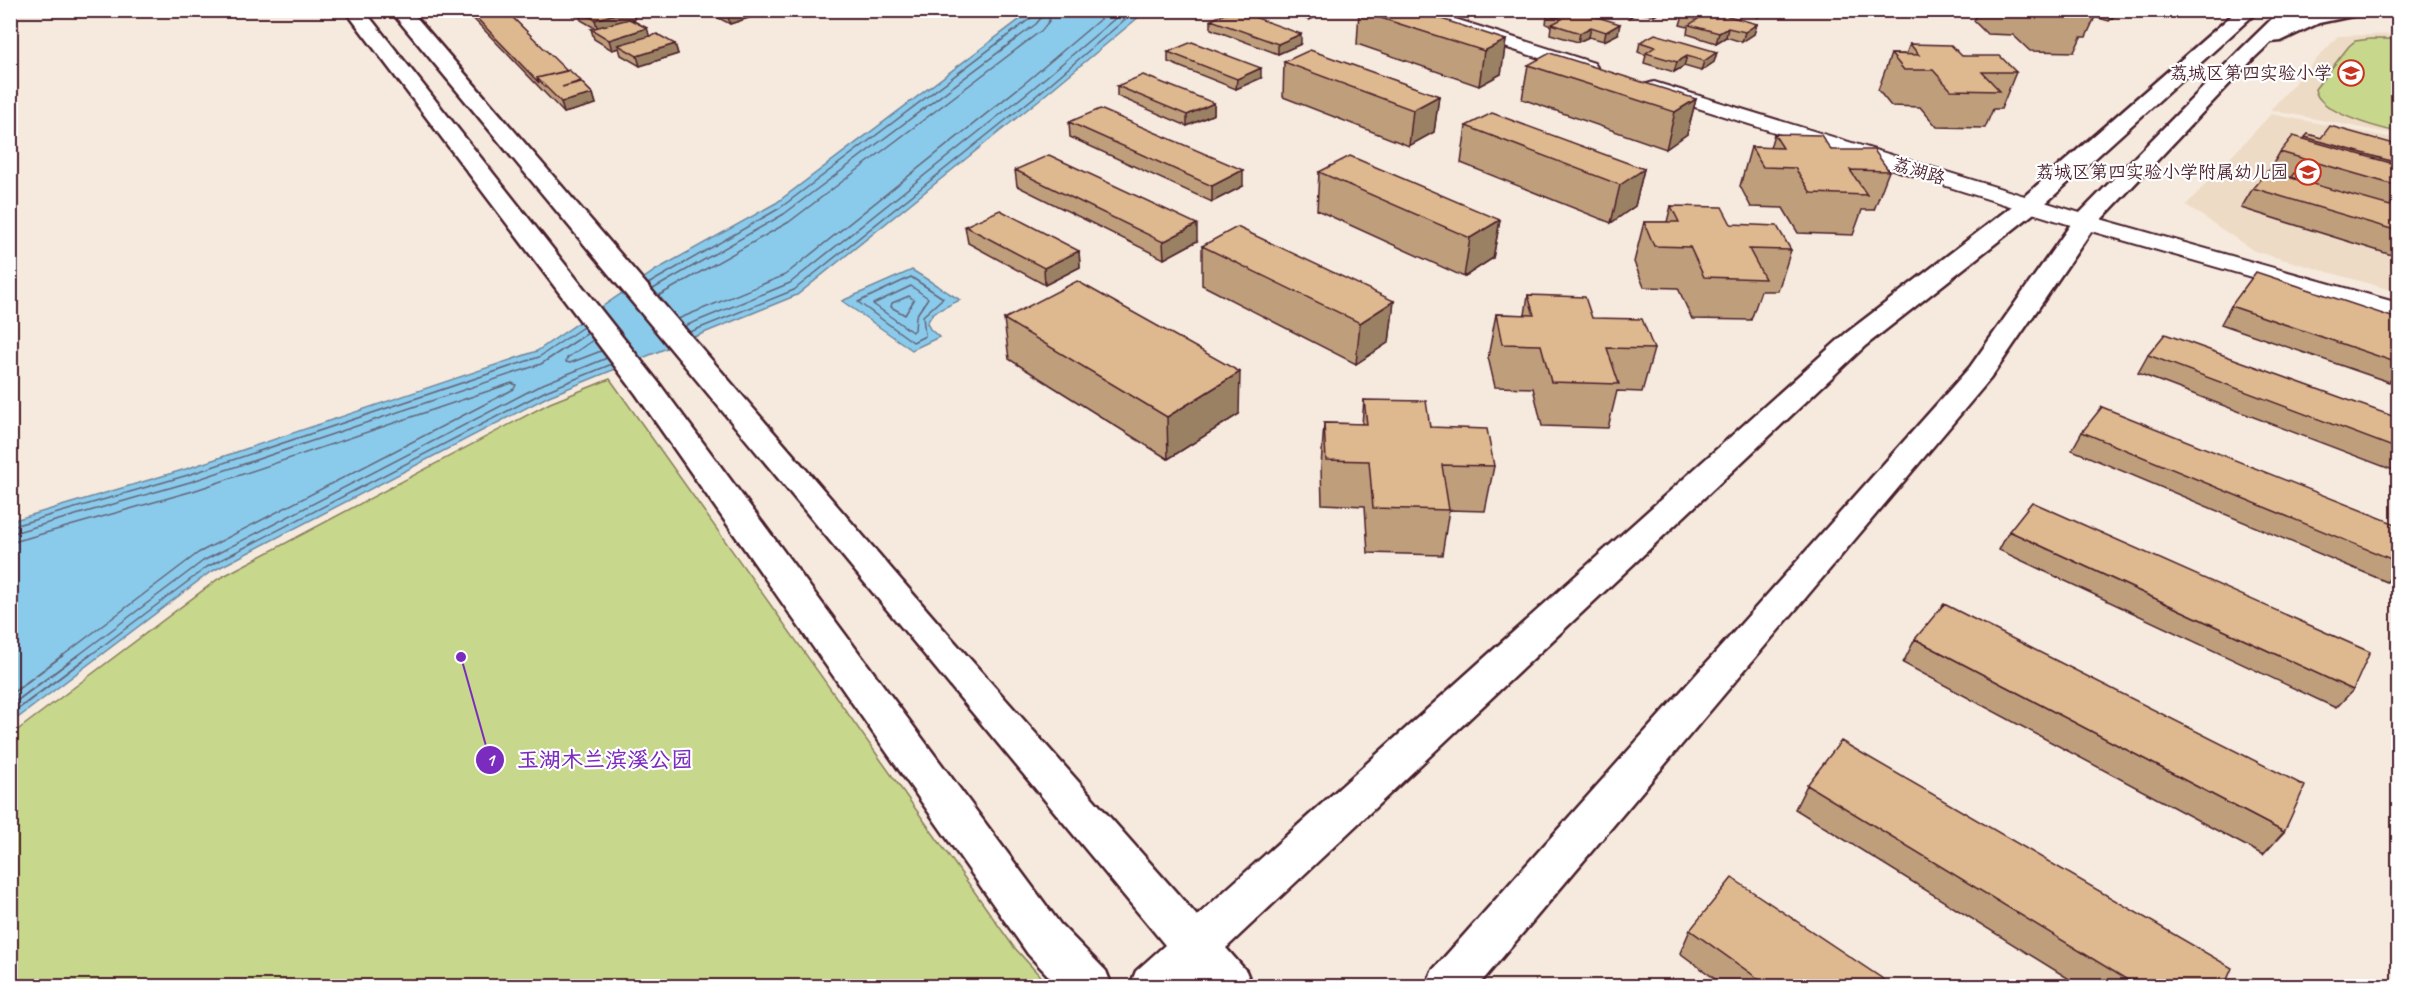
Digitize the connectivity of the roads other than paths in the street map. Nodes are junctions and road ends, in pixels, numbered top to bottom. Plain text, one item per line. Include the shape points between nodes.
1 (354, 10) edge
2 (399, 10) edge
3 (1407, 10) edge
4 (2292, 10) edge
5 (2355, 10) edge
6 (2237, 26) edge
7 (1611, 74) edge
8 (1633, 81) edge
9 (2029, 205) junction
10 (2085, 222) junction
11 (2398, 311) edge
12 (1194, 947) junction
13 (1089, 987) edge
14 (1153, 987) edge
15 (1229, 987) edge
16 (1449, 987) edge

1 - 13 main road via 647,388 1044,939
2 - 12 main road
3 - 7 street
4 - 6 main road
5 - 6 main road via 2318,16 2294,25
6 - 9 main road
6 - 10 main road
8 - 9 street, 荔湖路
9 - 10 street, 荔湖路
9 - 12 main road via 1855,340
10 - 11 street, 荔湖路
10 - 16 main road via 1980,373
12 - 14 main road
12 - 15 main road

